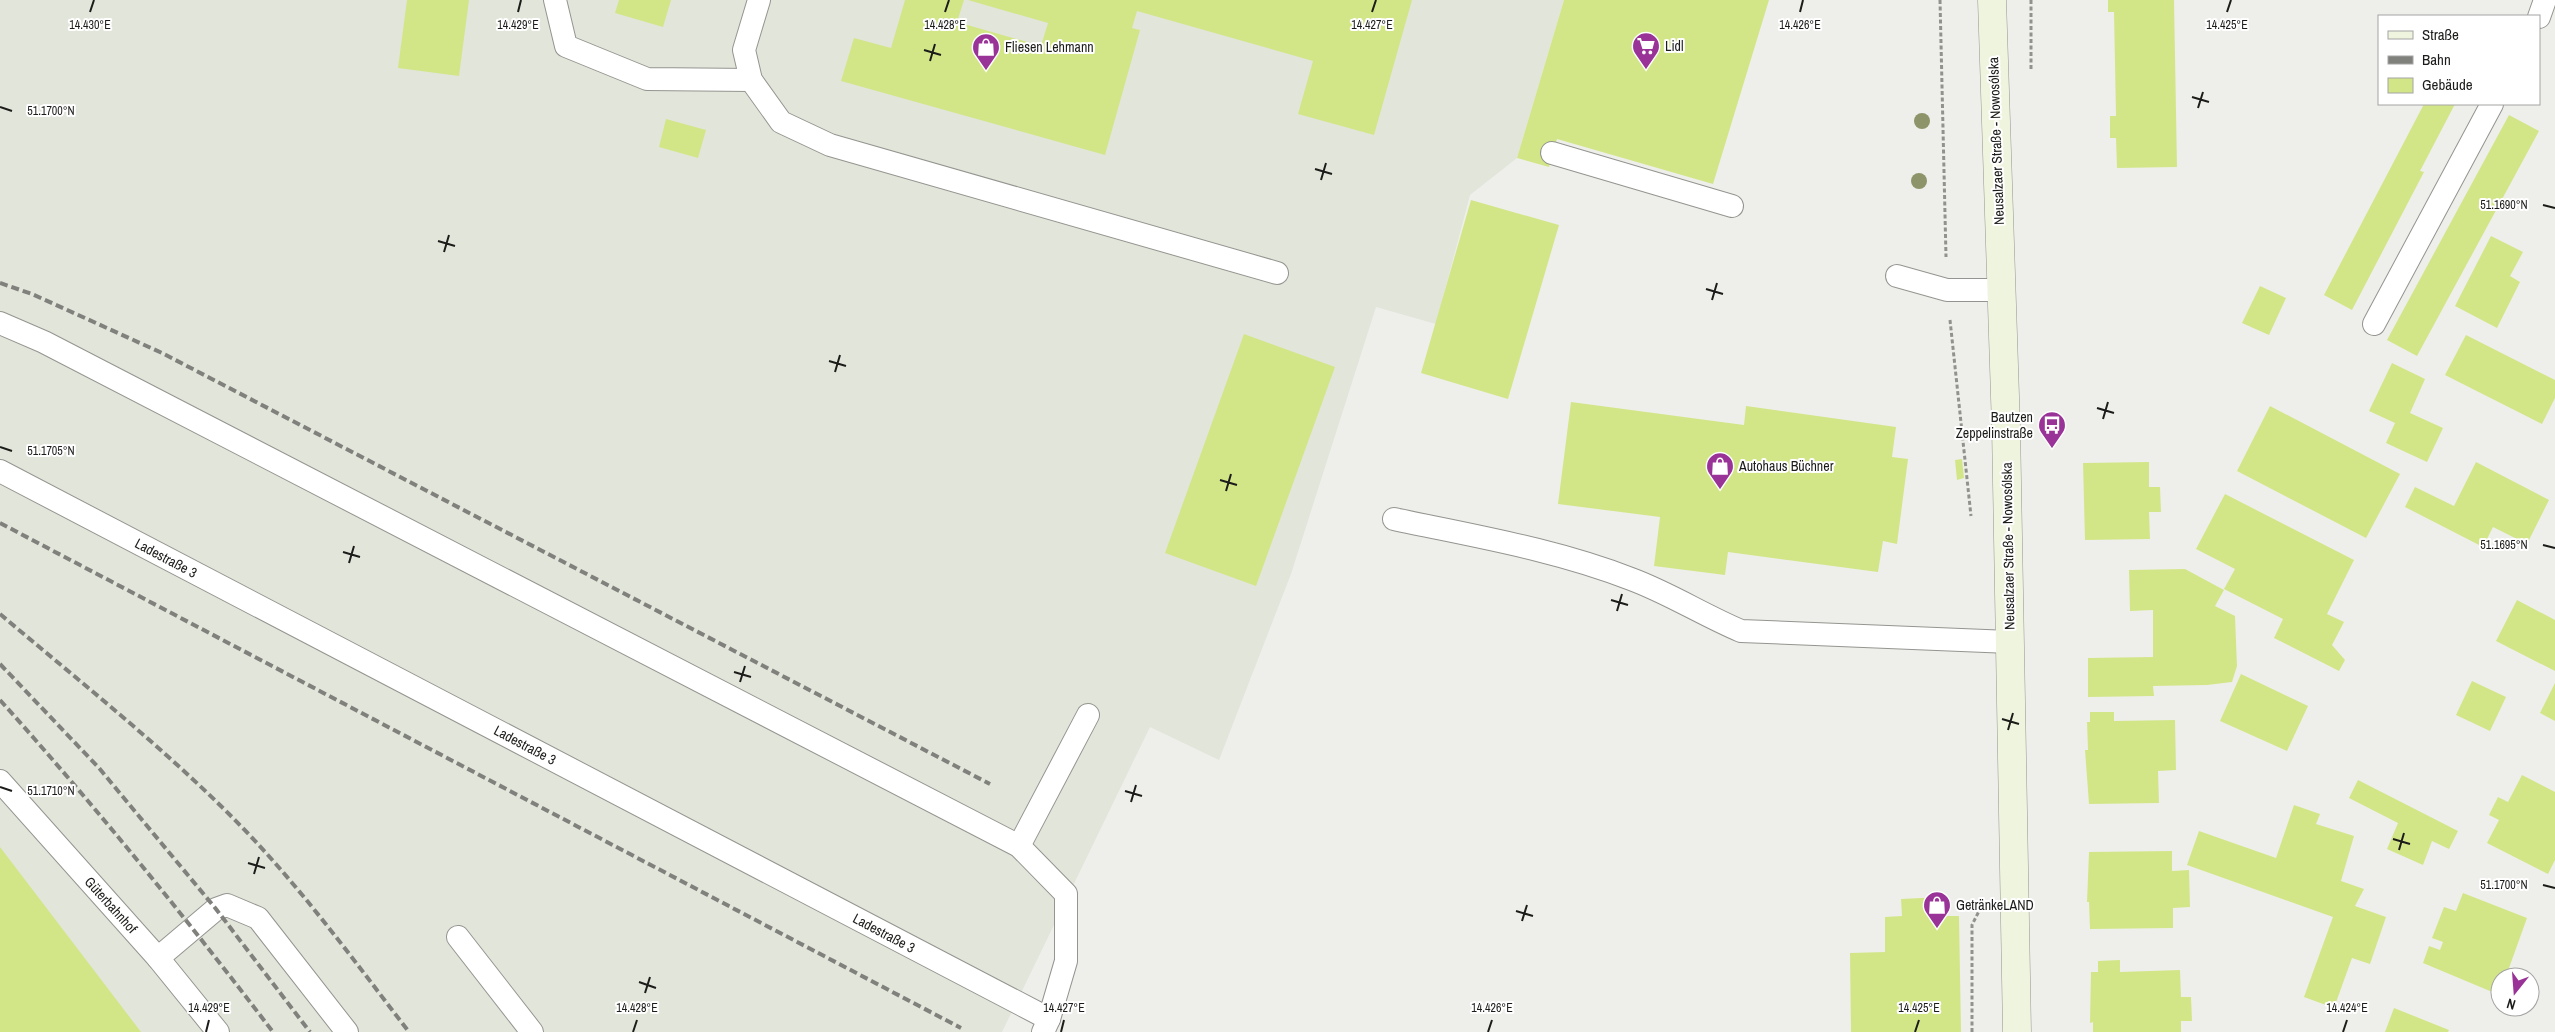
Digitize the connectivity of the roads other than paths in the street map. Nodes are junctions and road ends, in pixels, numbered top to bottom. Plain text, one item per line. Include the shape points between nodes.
1 (555, 0) edge
2 (759, 0) edge
3 (1992, 0) edge
4 (2545, 0) edge
5 (2540, 15) edge
6 (751, 80) junction
7 (2491, 105) edge
8 (1552, 153) dead end
9 (1732, 206) dead end
10 (1277, 273) dead end
11 (1897, 276) dead end
12 (2000, 290) junction
13 (0, 323) edge
14 (2374, 324) dead end
15 (0, 471) edge
16 (1394, 519) dead end
17 (2010, 642) junction
18 (1088, 714) dead end
19 (0, 781) edge
20 (1019, 846) junction
21 (458, 937) dead end
22 (158, 958) junction
23 (1046, 1026) edge
24 (218, 1032) edge
25 (347, 1032) edge
26 (532, 1032) edge
27 (2017, 1032) edge

1 - 6 lane via 566,46 647,79
2 - 6 lane via 744,50
3 - 12 main road, Neusalzaer Straße - Nowosólska
4 - 5 lane
6 - 10 lane via 782,122 830,144
7 - 14 lane
8 - 9 lane
11 - 12 lane via 1947,290
12 - 17 main road, Neusalzaer Straße - Nowosólska
13 - 20 lane via 44,342
15 - 23 lane, Ladestraße 3
16 - 17 lane via 1557,553 1675,597 1704,615 1741,631
17 - 27 main road, Neusalzaer Straße - Nowosólska
18 - 20 lane
19 - 22 lane, Güterbahnhof
20 - 23 lane via 1066,894 1066,961
21 - 26 lane
22 - 24 lane, Güterbahnhof
22 - 25 lane via 216,909 227,906 258,918

